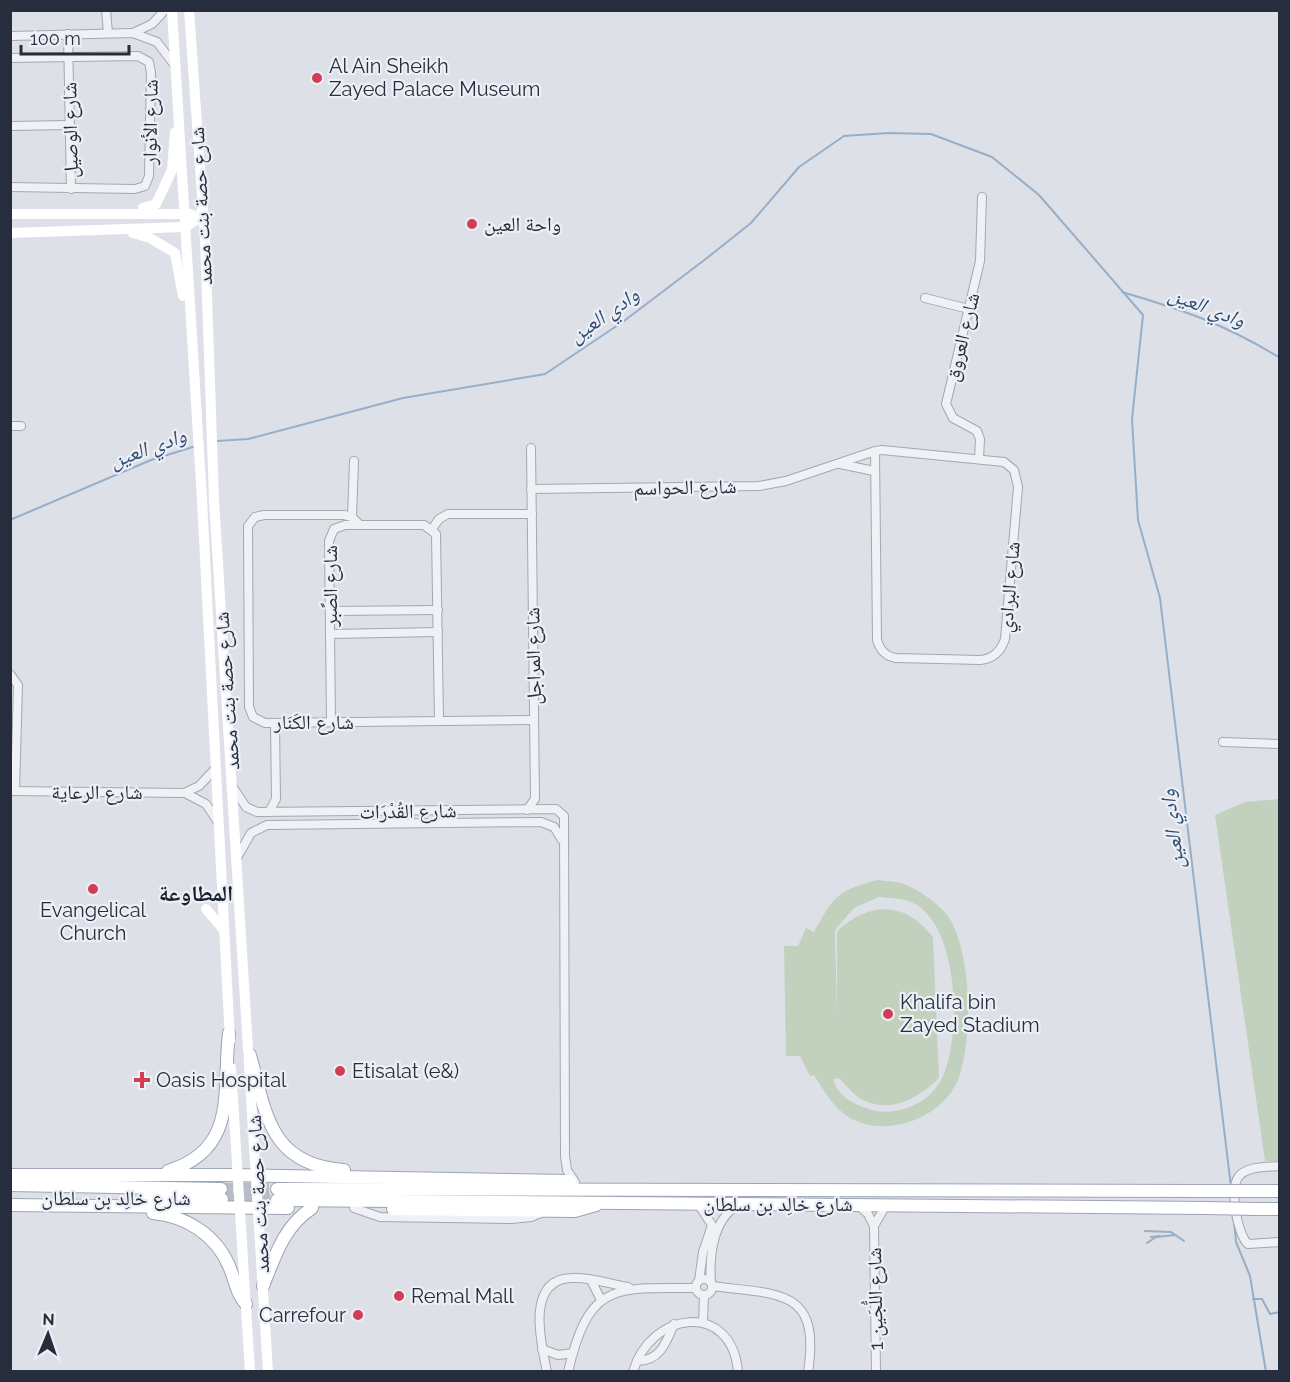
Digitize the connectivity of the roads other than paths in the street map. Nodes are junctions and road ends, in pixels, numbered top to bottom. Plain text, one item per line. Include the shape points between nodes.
1 (165, 10) edge
2 (172, 10) edge
3 (189, 10) edge
4 (107, 11) edge
5 (108, 33) junction
6 (133, 33) junction
7 (68, 34) junction
8 (10, 36) edge
9 (10, 58) edge
10 (69, 58) junction
11 (176, 69) junction
12 (178, 121) junction
13 (70, 125) junction
14 (10, 126) edge
15 (10, 187) edge
16 (71, 189) junction
17 (982, 197) dead end
18 (104, 212) junction
19 (184, 212) junction
20 (10, 214) edge
21 (202, 216) junction
22 (185, 227) junction
23 (88, 231) junction
24 (10, 233) edge
25 (925, 298) dead end
26 (969, 309) junction
27 (190, 314) junction
28 (10, 426) edge
29 (21, 426) dead end
30 (531, 448) dead end
31 (875, 451) junction
32 (979, 459) junction
33 (354, 461) dead end
34 (835, 464) junction
35 (874, 471) junction
36 (531, 489) junction
37 (532, 514) junction
38 (352, 517) junction
39 (360, 525) junction
40 (432, 529) junction
41 (438, 610) junction
42 (330, 611) junction
43 (438, 632) junction
44 (330, 634) junction
45 (10, 674) edge
46 (534, 720) junction
47 (439, 721) junction
48 (331, 722) junction
49 (275, 723) junction
50 (13, 734) edge
51 (1223, 742) dead end
52 (1280, 744) edge
53 (216, 768) junction
54 (234, 789) junction
55 (13, 791) edge
56 (184, 793) junction
57 (276, 799) junction
58 (535, 799) junction
59 (545, 809) junction
60 (527, 810) junction
61 (269, 812) junction
62 (286, 812) junction
63 (312, 812) junction
64 (564, 818) junction
65 (219, 824) junction
66 (548, 824) junction
67 (312, 825) junction
68 (562, 841) junction
69 (238, 856) junction
70 (206, 909) dead end
71 (224, 930) junction
72 (229, 1033) junction
73 (250, 1055) junction
74 (1280, 1166) edge
75 (10, 1174) edge
76 (150, 1175) junction
77 (238, 1175) junction
78 (257, 1175) junction
79 (440, 1180) junction
80 (575, 1182) junction
81 (10, 1185) edge
82 (649, 1190) junction
83 (1280, 1191) edge
84 (10, 1197) edge
85 (600, 1202) junction
86 (697, 1203) junction
87 (739, 1204) junction
88 (10, 1205) edge
89 (858, 1205) junction
90 (886, 1205) junction
91 (123, 1206) junction
92 (240, 1207) junction
93 (259, 1208) junction
94 (312, 1208) junction
95 (1280, 1209) edge
96 (874, 1227) junction
97 (1280, 1242) edge
98 (709, 1248) junction
99 (591, 1280) junction
100 (697, 1284) junction
101 (712, 1284) junction
102 (263, 1286) junction
103 (634, 1288) junction
104 (704, 1295) junction
105 (601, 1300) junction
106 (246, 1304) junction
107 (704, 1323) junction
108 (674, 1324) junction
109 (542, 1349) junction
110 (573, 1353) junction
111 (637, 1361) junction
112 (250, 1371) edge
113 (268, 1371) edge
114 (547, 1371) edge
115 (568, 1371) edge
116 (633, 1371) edge
117 (738, 1371) edge
118 (808, 1371) edge
119 (876, 1371) edge

1 - 6 street via 152,24
2 - 11 main road, شارع حصة بنت محمد
3 - 21 main road, شارع حصة بنت محمد
4 - 5 street
5 - 6 street
5 - 7 street
6 - 11 street via 149,37 163,47
7 - 8 street
7 - 10 street, شارع الوصيل
9 - 10 street, شارع الأنوار
10 - 13 street, شارع الوصيل
10 - 16 street, شارع الأنوار via 142,57 149,62 151,73 147,183 139,189
11 - 12 main road, شارع حصة بنت محمد
12 - 18 main road via 172,170 159,200 148,208
12 - 19 main road, شارع حصة بنت محمد
13 - 14 street
13 - 16 street, شارع الوصيل
15 - 16 street, شارع الأنوار
17 - 26 street, شارع العروق via 982,252
18 - 19 main road
18 - 20 main road
19 - 21 main road
19 - 22 main road, شارع حصة بنت محمد
21 - 22 main road
21 - 54 main road, شارع حصة بنت محمد via 214,500
22 - 23 main road
22 - 27 main road, شارع حصة بنت محمد
23 - 24 main road
23 - 27 main road via 140,234 172,249 178,257 182,293
25 - 26 street
26 - 32 street, شارع العروق via 946,404 953,418 977,431
27 - 53 main road, شارع حصة بنت محمد
28 - 29 street
30 - 36 street, شارع المراجل
31 - 32 street, شارع البرادي
31 - 34 street, شارع البرادي
31 - 35 street, شارع البرادي
32 - 35 street, شارع البرادي via 1008,464 1018,483 1005,639 998,652 985,660 896,658 880,648
33 - 38 street
34 - 35 street
34 - 36 street, شارع الحواسم via 759,486
36 - 37 street, شارع المراجل
37 - 40 street via 452,514 442,517
37 - 46 street, شارع المراجل
38 - 39 street
38 - 49 street, شارع الكَنَار via 264,515 255,517 248,526 249,707 255,719
39 - 40 street, شارع الصَّبر via 424,525
39 - 42 street, شارع الصَّبر via 341,525 330,534
40 - 41 street via 437,540
41 - 42 street
41 - 43 street
42 - 44 street, شارع الصَّبر
43 - 44 street
43 - 47 street
44 - 48 street, شارع الصَّبر
45 - 50 street via 18,685
46 - 47 street, شارع الكَنَار
46 - 58 street, شارع المراجل
47 - 48 street, شارع الكَنَار
48 - 49 street, شارع الكَنَار
49 - 57 street
50 - 55 street
51 - 52 street
53 - 56 street via 199,786
53 - 65 main road, شارع حصة بنت محمد
54 - 61 street, شارع القُدْرَات via 249,810
54 - 69 main road, شارع حصة بنت محمد
55 - 56 street, شارع الرعاية
56 - 65 street via 206,804
57 - 61 street
57 - 62 street
58 - 59 street
58 - 60 street
59 - 60 street, شارع القُدْرَات
59 - 64 street, شارع القُدْرَات via 560,810
59 - 66 street
60 - 63 street, شارع القُدْرَات
61 - 62 street, شارع القُدْرَات
62 - 63 street, شارع القُدْرَات
63 - 67 street
64 - 66 street
64 - 68 street
65 - 71 main road, شارع حصة بنت محمد
66 - 67 street, شارع القُدْرَات
66 - 68 street
67 - 69 street, شارع القُدْرَات via 258,828 247,836
68 - 80 street via 565,1156 567,1170
69 - 73 main road, شارع حصة بنت محمد
70 - 71 main road
71 - 72 main road, شارع حصة بنت محمد
72 - 76 main road via 225,1108 215,1138 194,1160
72 - 77 main road, شارع حصة بنت محمد
73 - 78 main road, شارع حصة بنت محمد
73 - 79 main road via 267,1121 298,1155 331,1170
74 - 97 street via 1249,1169 1235,1184 1242,1237 1253,1245
75 - 76 main road
76 - 77 main road
77 - 78 main road
77 - 92 main road, شارع حصة بنت محمد
78 - 79 main road
78 - 93 main road, شارع حصة بنت محمد
79 - 80 main road
80 - 82 main road
81 - 84 main road, شارع خالِد بن سلطان via 222,1194
82 - 83 main road, شارع خالِد بن سلطان, bridge
82 - 85 main road, شارع خالِد بن سلطان via 277,1194
85 - 86 main road, شارع خالِد بن سلطان
85 - 94 main road via 580,1210
86 - 87 main road, شارع خالِد بن سلطان
86 - 98 street via 712,1225
87 - 89 main road, شارع خالِد بن سلطان
87 - 98 street via 722,1220
88 - 91 main road
89 - 90 main road, شارع خالِد بن سلطان
89 - 96 street, شارع اللُّجَين 1
90 - 95 main road, شارع خالِد بن سلطان, bridge
90 - 96 street, شارع اللُّجَين 1
91 - 92 main road
91 - 106 main road via 178,1218 206,1234 223,1254 237,1292
92 - 93 main road
92 - 106 main road, شارع حصة بنت محمد
93 - 94 main road
93 - 102 main road, شارع حصة بنت محمد
94 - 102 main road via 288,1231
96 - 119 street, شارع اللُّجَين 1
98 - 100 street
98 - 101 street
99 - 103 street
99 - 105 street
99 - 109 street via 568,1278 548,1289 540,1305
100 - 101 street via 704,1279
100 - 103 street
100 - 104 street
101 - 104 street via 710,1293
101 - 118 street via 777,1295 798,1305 809,1324
102 - 113 main road, شارع حصة بنت محمد
103 - 105 street via 614,1292
104 - 107 street
105 - 110 street via 587,1320
106 - 112 main road, شارع حصة بنت محمد
107 - 108 street
107 - 117 street via 717,1329 730,1343
108 - 111 street via 653,1337
108 - 111 street via 659,1352
109 - 110 street via 558,1355
109 - 114 street
110 - 115 street
111 - 116 street

